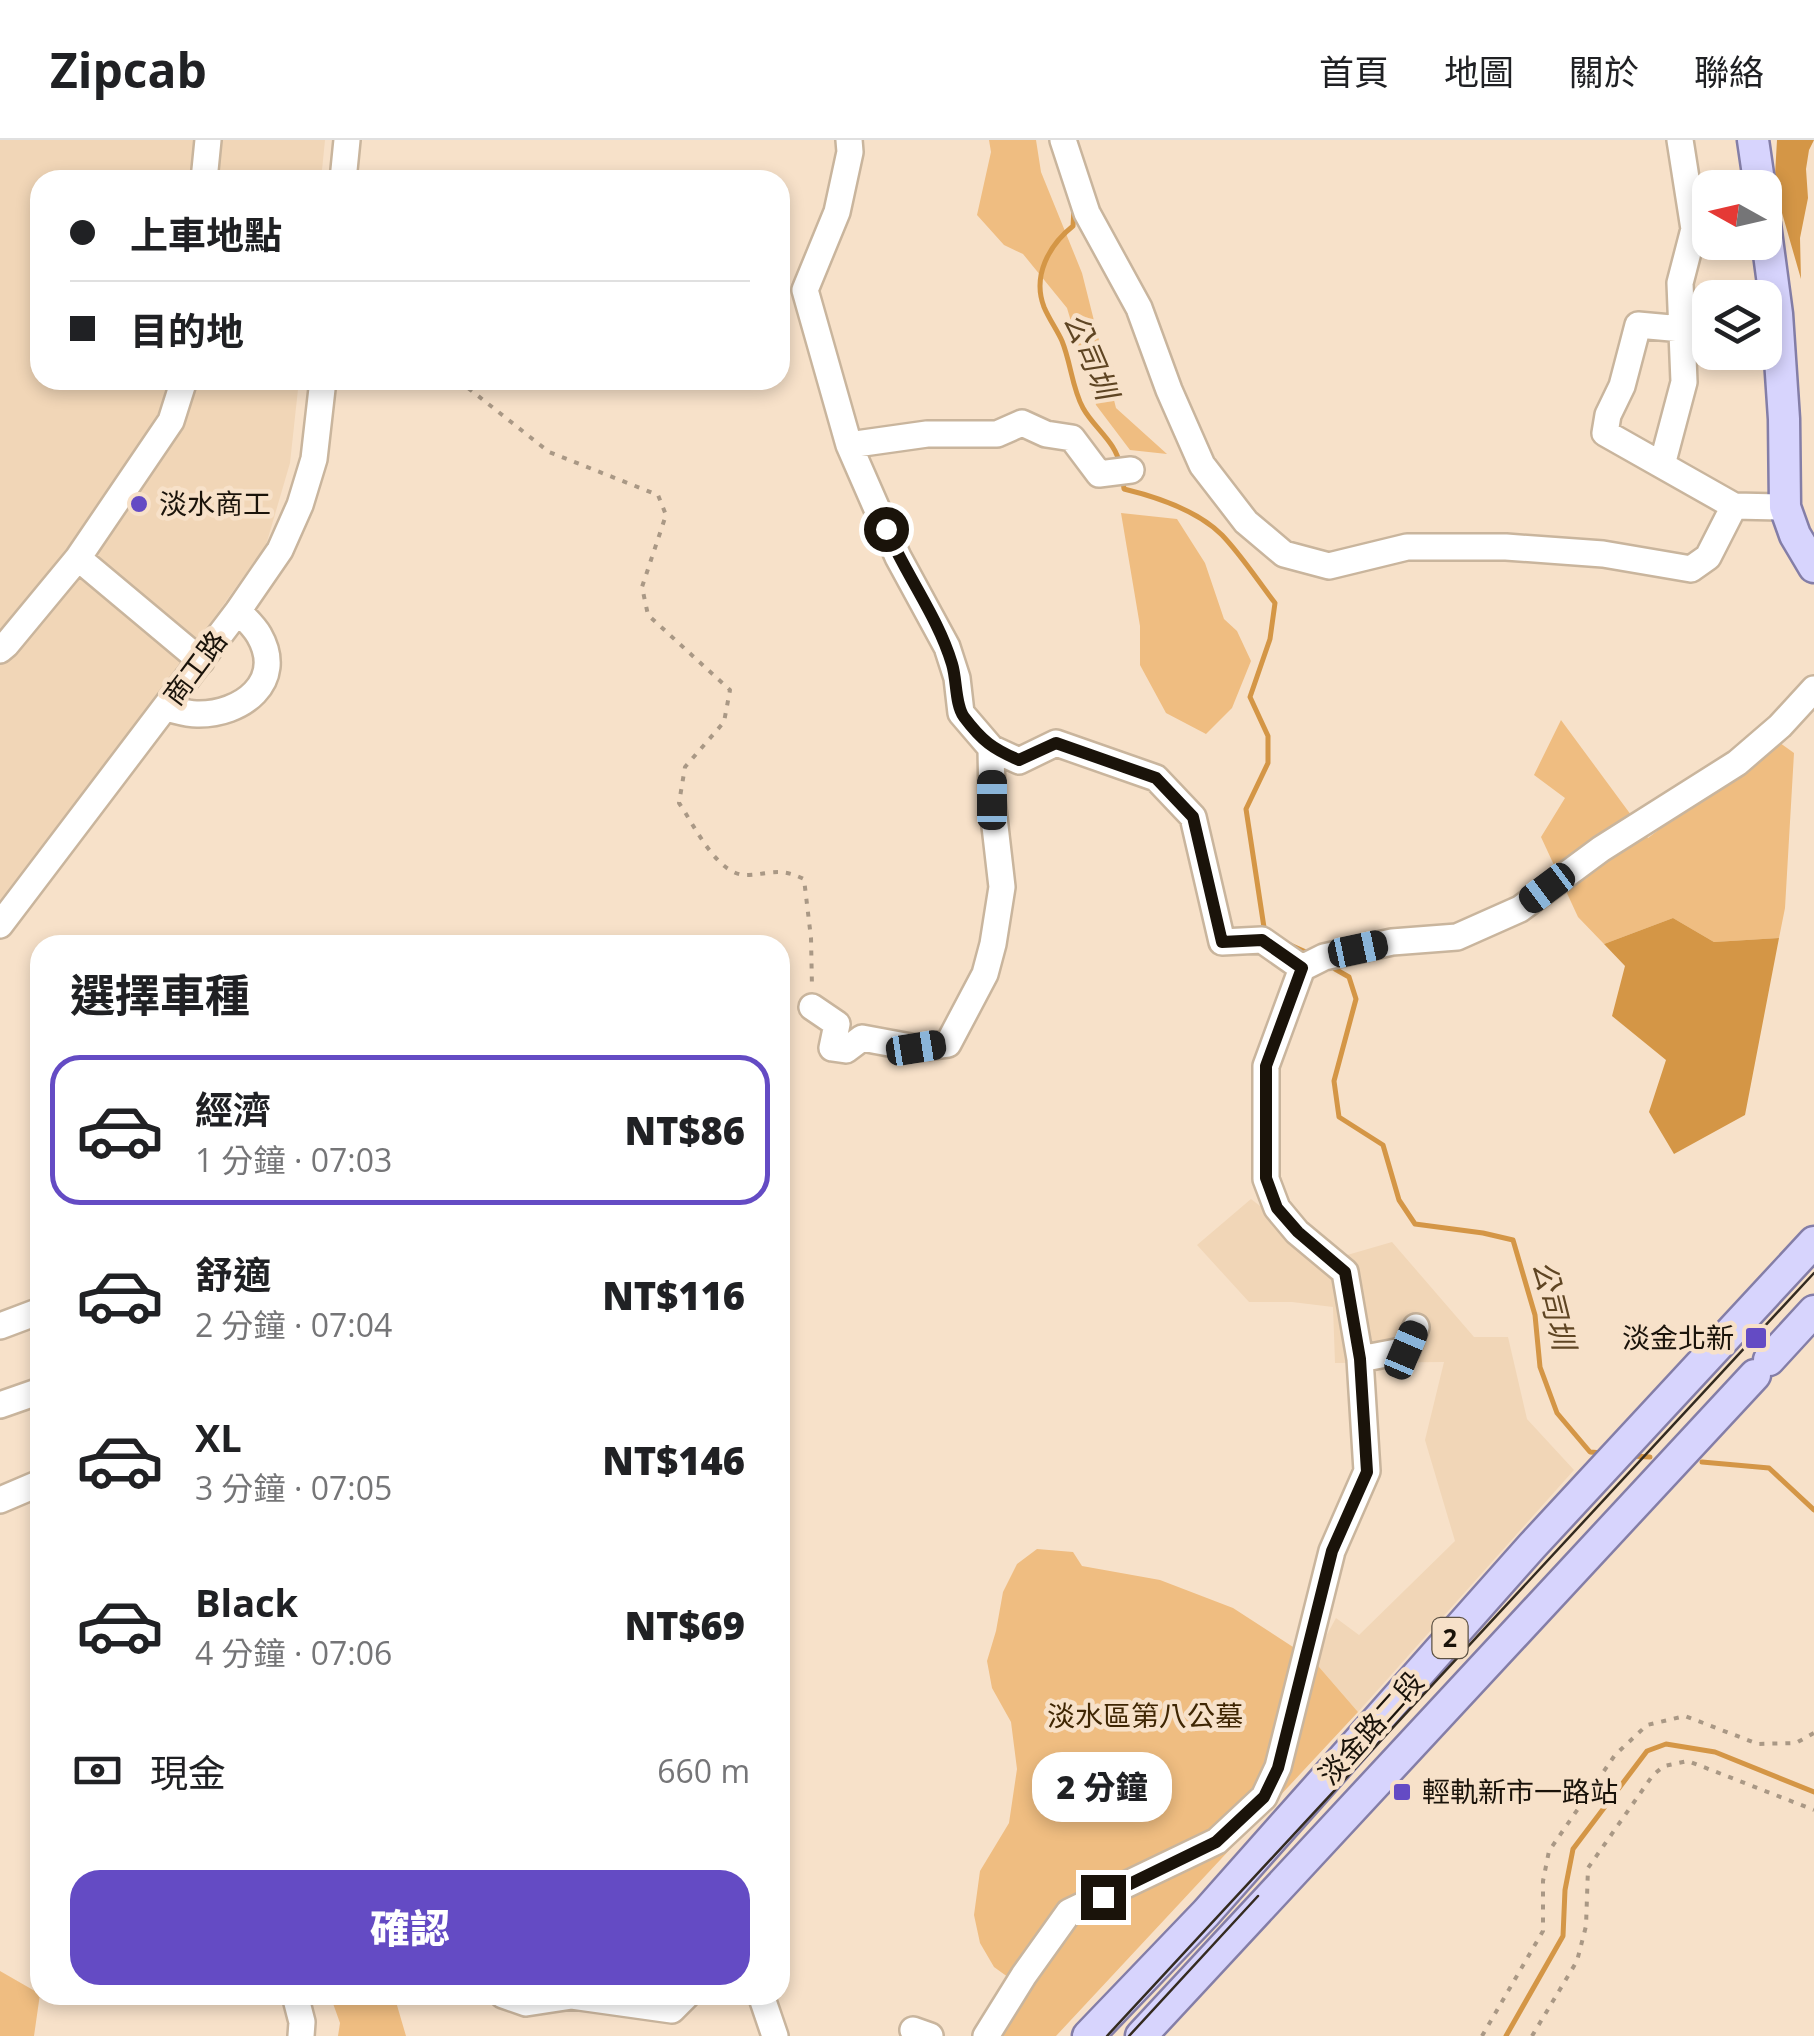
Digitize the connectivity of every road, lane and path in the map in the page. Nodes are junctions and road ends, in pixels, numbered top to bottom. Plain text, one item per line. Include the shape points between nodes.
1 (208, 140) edge
2 (347, 140) edge
3 (849, 140) edge
4 (1063, 140) edge
5 (1680, 140) edge
6 (1753, 140) edge
7 (205, 170) edge
8 (344, 170) edge
9 (1757, 170) edge
10 (1770, 260) edge
11 (1682, 329) junction
12 (181, 390) edge
13 (322, 390) edge
14 (471, 390) edge
15 (849, 445) junction
16 (1662, 465) junction
17 (1120, 471) dead end
18 (1734, 506) junction
19 (1785, 507) junction
20 (78, 558) junction
21 (1814, 567) edge
22 (238, 611) junction
23 (0, 650) edge
24 (201, 660) junction
25 (1814, 689) edge
26 (166, 708) junction
27 (991, 748) junction
28 (0, 925) edge
29 (1302, 968) junction
30 (812, 1007) joint
31 (1814, 1242) edge
32 (1814, 1311) edge
33 (30, 1315) edge
34 (0, 1326) edge
35 (1416, 1327) dead end
36 (1360, 1359) junction
37 (30, 1394) edge
38 (0, 1405) edge
39 (30, 1486) edge
40 (0, 1500) edge
41 (1814, 1733) edge
42 (1814, 1810) edge
43 (1182, 1990) junction
44 (297, 2005) edge
45 (636, 2005) edge
46 (677, 2005) edge
47 (764, 2005) edge
48 (301, 2036) edge
49 (775, 2036) edge
50 (986, 2036) edge
51 (1088, 2036) edge
52 (1141, 2036) edge
53 (1163, 2036) edge
54 (1482, 2036) edge
55 (1532, 2036) edge

1 - 7 street
2 - 8 street
3 - 15 street via 837,212 805,290
4 - 18 street via 1087,213 1139,308 1202,465 1246,522 1284,554 1330,566 1406,547 1506,547 1691,569 1708,557
5 - 11 street via 1694,229 1680,283
6 - 9 main road
10 - 19 main road
11 - 16 street via 1684,382
11 - 16 street via 1638,325 1605,434
12 - 20 street via 171,421
13 - 22 street, 商工路 via 314,459 300,505 280,550
14 - 30 path via 549,452 658,495 666,515 642,587 648,615 730,690 724,722 685,768 679,803 721,866 743,876 785,870 804,879
15 - 17 street via 927,434 997,434 1022,423 1072,438 1099,474
15 - 27 street via 947,648 961,713
16 - 18 street
18 - 19 street
19 - 21 main road
20 - 23 street
20 - 24 street
22 - 24 street, 商工路
22 - 26 street via 267,652 254,696 232,710 196,714
24 - 26 street, 商工路
25 - 29 street via 1737,763 1601,848 1520,909 1457,937 1392,942
26 - 28 street, 商工路
27 - 29 street via 1019,760 1056,743 1156,778 1193,817 1222,942 1262,940
27 - 30 street via 1002,887 986,974 948,1044 916,1048 862,1038 846,1050 832,1048 837,1024
29 - 36 street via 1266,1066 1266,1178 1277,1208 1345,1272
31 - 51 main road, 淡金路二段 / 2
32 - 43 main road, 淡金路二段 / 2
33 - 34 street
35 - 36 street via 1406,1350
36 - 50 street via 1367,1472 1332,1551 1278,1768 1264,1797 1216,1842 1070,1912
37 - 38 street
39 - 40 street
41 - 54 path via 1796,1743 1758,1744 1685,1716 1646,1725 1615,1755 1549,1851 1543,1932
42 - 55 path via 1688,1761 1664,1766 1588,1868 1577,1961
43 - 52 main road, 淡金路二段 / 2
43 - 53 street
44 - 48 street
45 - 46 street
47 - 49 street

